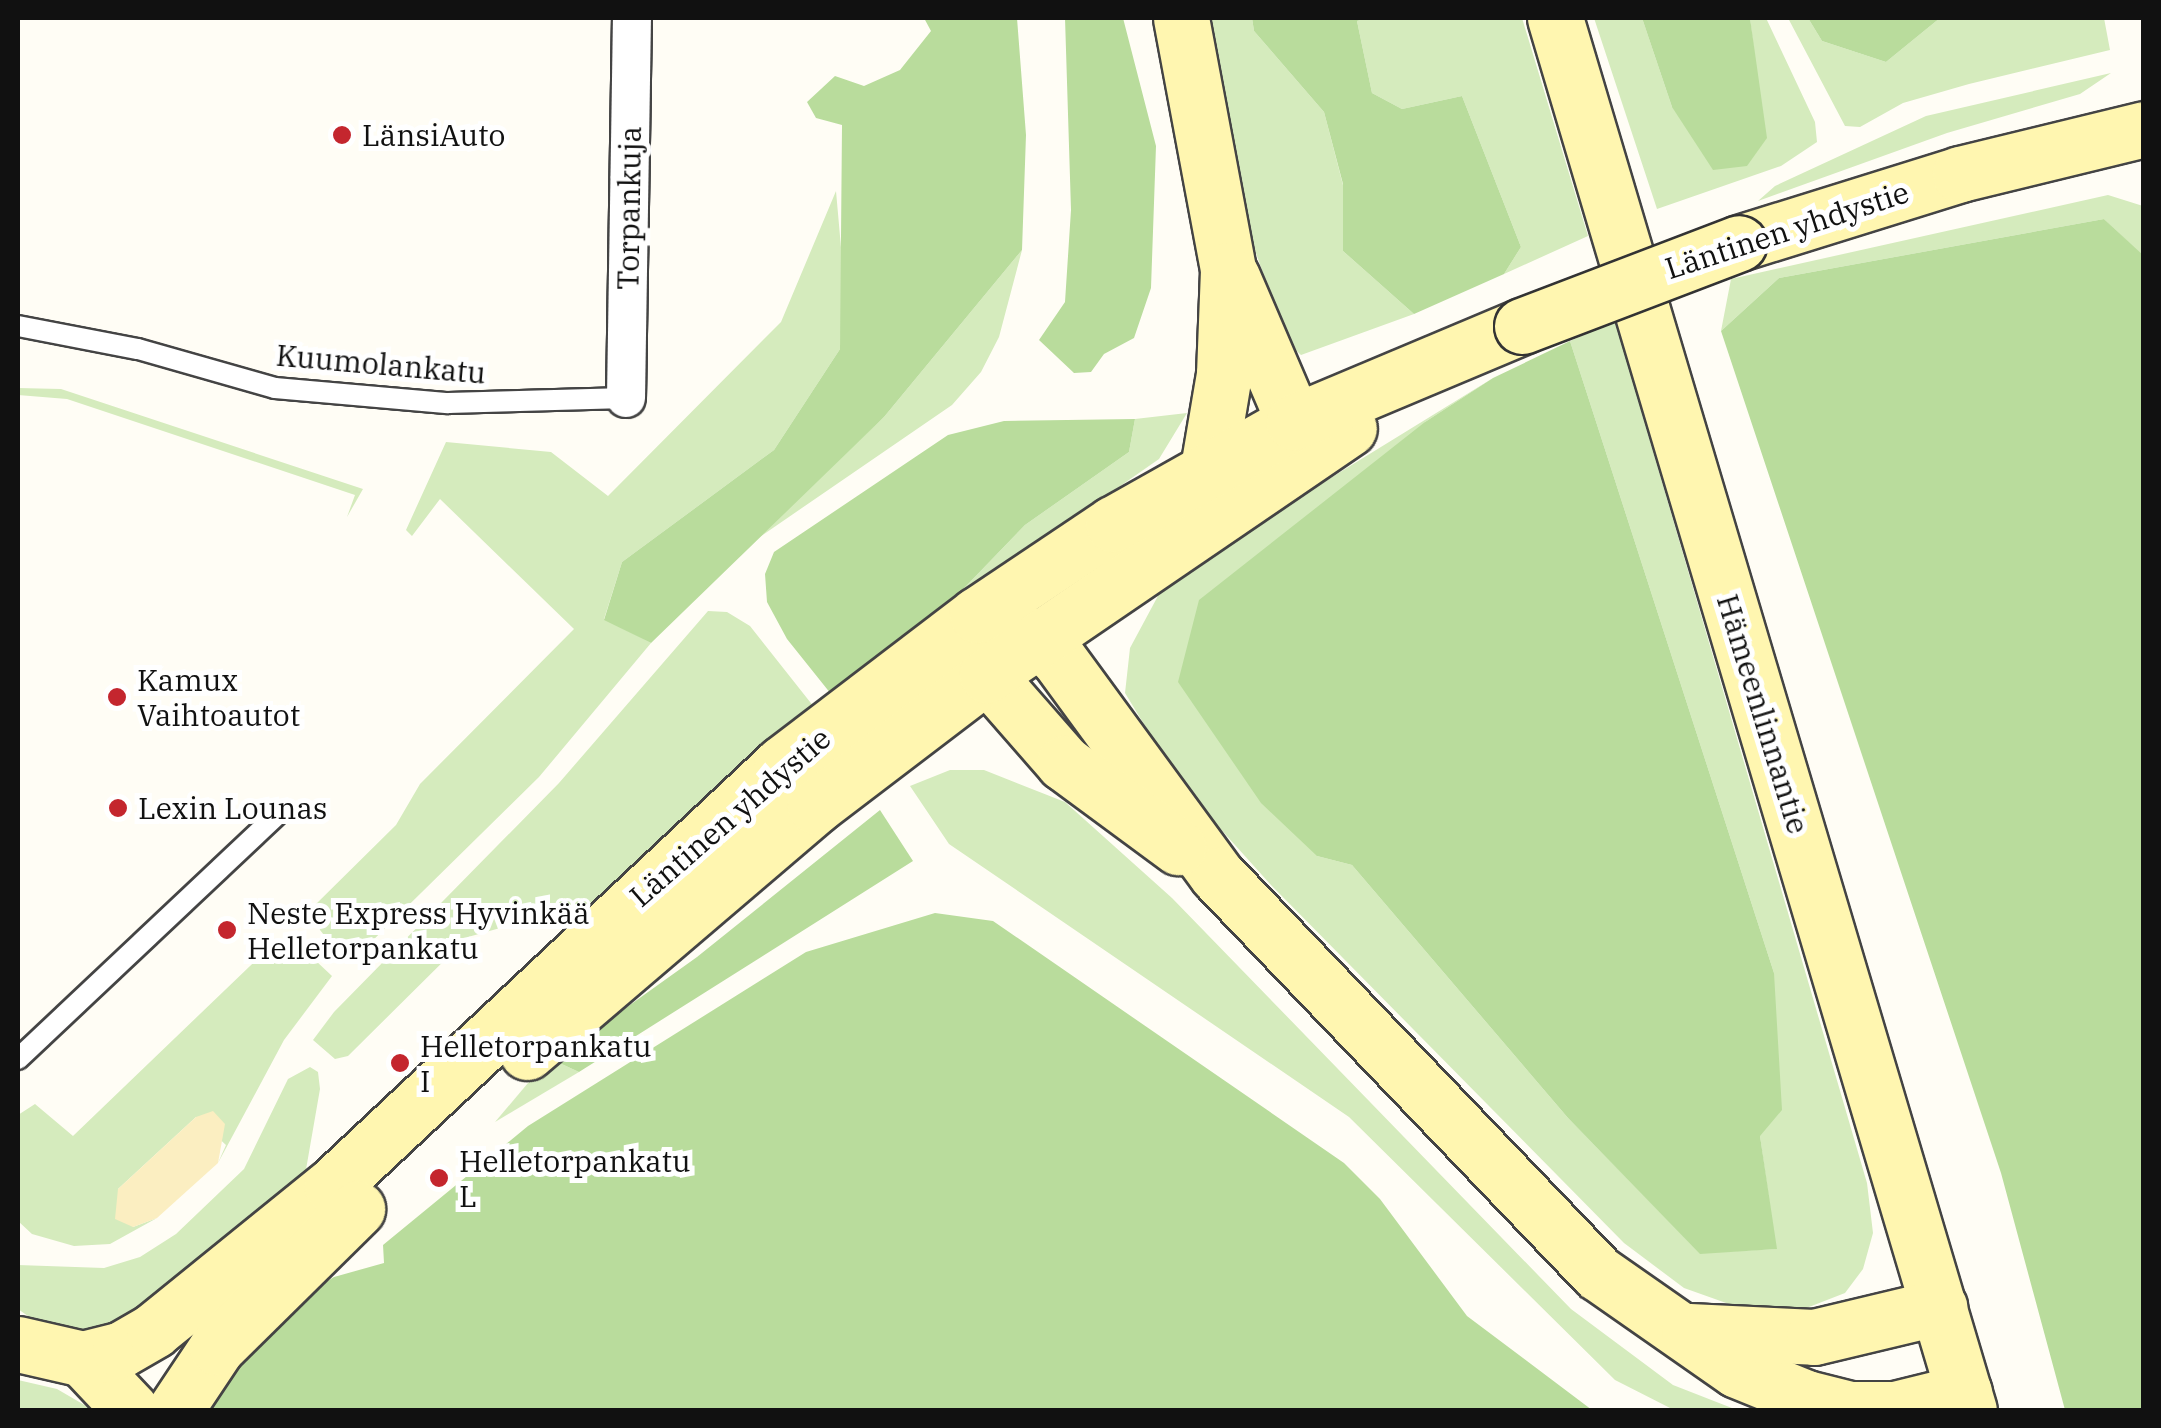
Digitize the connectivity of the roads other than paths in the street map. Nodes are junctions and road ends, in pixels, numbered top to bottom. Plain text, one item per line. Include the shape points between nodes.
1 (632, 18) edge
2 (1181, 18) edge
3 (1554, 18) edge
4 (2144, 129) edge
5 (1228, 270) junction
6 (18, 326) edge
7 (1442, 364) junction
8 (626, 398) joint
9 (1294, 422) junction
10 (1208, 469) junction
11 (977, 615) junction
12 (1037, 639) junction
13 (987, 675) junction
14 (280, 812) dead end
15 (1217, 875) junction
16 (18, 1059) edge
17 (1939, 1307) junction
18 (1671, 1328) junction
19 (18, 1344) edge
20 (83, 1359) junction
21 (1967, 1401) edge
22 (130, 1410) edge
23 (175, 1410) edge

1 - 8 street, Torpankuja
2 - 5 main road
3 - 17 main road, Hämeenlinnantie
4 - 7 main road, Läntinen yhdystie, bridge via 1960,174 1739,243 1522,326
5 - 9 main road
5 - 10 main road via 1224,374
6 - 8 lane, Kuumolankatu via 138,349 275,388 448,403
7 - 9 main road, Läntinen yhdystie
7 - 12 main road, Läntinen yhdystie
9 - 10 main road, Läntinen yhdystie
10 - 11 main road, Läntinen yhdystie
11 - 12 main road
11 - 13 main road
11 - 20 main road, Läntinen yhdystie via 782,764 332,1186 154,1330 120,1350
12 - 13 main road, Läntinen yhdystie
12 - 15 main road
13 - 15 main road via 1064,764
13 - 23 main road, Läntinen yhdystie via 815,806 516,1061 258,1302 216,1347
14 - 16 lane
15 - 18 main road via 1489,1165 1598,1273
17 - 18 main road via 1814,1337 1772,1340
17 - 21 main road, Hämeenlinnantie
18 - 21 main road via 1736,1370 1850,1408
19 - 20 main road
20 - 22 main road

